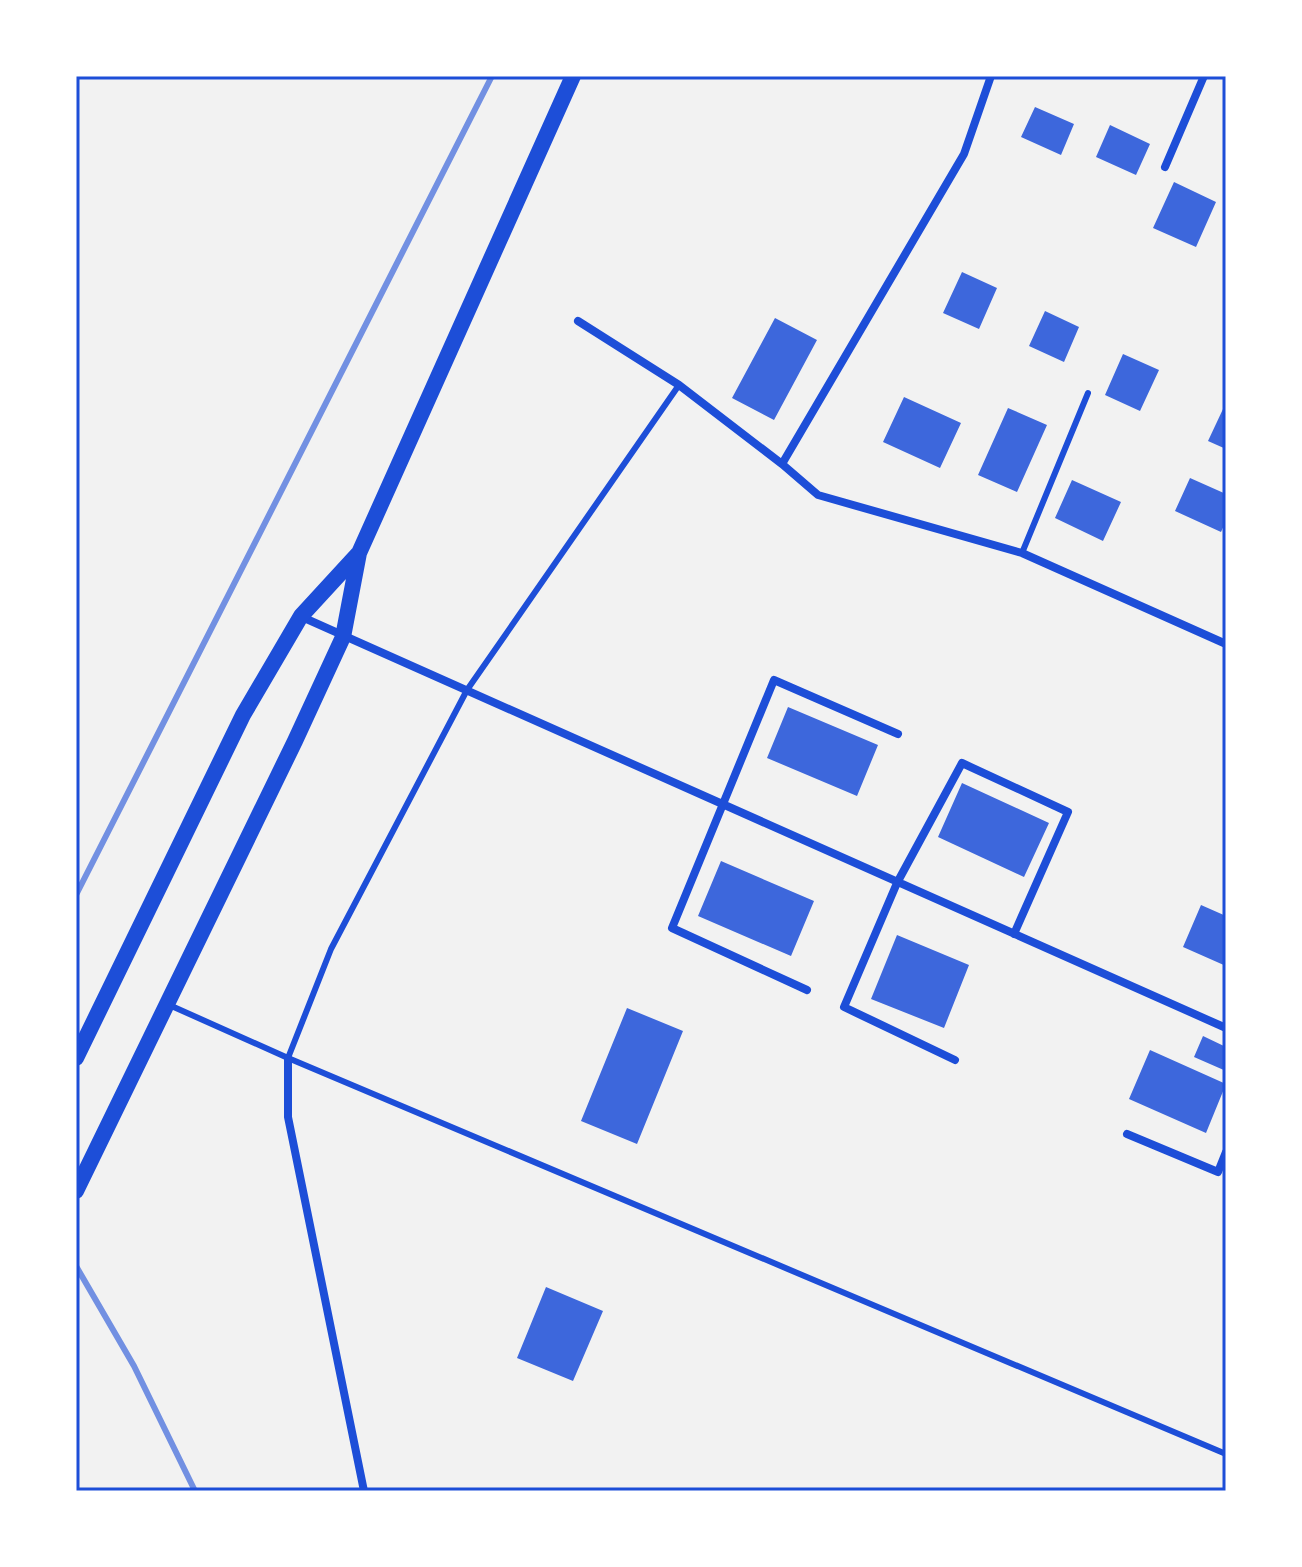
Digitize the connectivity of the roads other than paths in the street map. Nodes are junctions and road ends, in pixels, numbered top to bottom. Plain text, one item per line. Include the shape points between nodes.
1 (573, 76) edge
2 (991, 76) edge
3 (1204, 76) edge
4 (1165, 167) dead end
5 (578, 321) dead end
6 (679, 385) junction
7 (1088, 393) dead end
8 (782, 464) junction
9 (359, 553) junction
10 (1022, 553) junction
11 (301, 616) junction
12 (343, 637) junction
13 (1226, 644) edge
14 (467, 690) junction
15 (898, 734) dead end
16 (723, 806) junction
17 (897, 883) junction
18 (1014, 934) junction
19 (807, 990) dead end
20 (167, 1004) junction
21 (1226, 1028) edge
22 (76, 1058) edge
23 (288, 1058) junction
24 (955, 1060) dead end
25 (1127, 1134) dead end
26 (1226, 1152) edge
27 (76, 1191) edge
28 (1224, 1455) edge
29 (364, 1491) edge

1 - 9 main road
2 - 8 street via 964,154
3 - 4 street
5 - 6 street
6 - 8 street
6 - 14 lane
7 - 10 lane
8 - 10 street via 818,495
9 - 11 main road
9 - 12 main road
10 - 13 street
11 - 12 street
11 - 22 main road via 243,715
12 - 14 street
12 - 20 main road
14 - 16 street
14 - 23 lane via 331,949
15 - 16 street via 774,680
16 - 17 street
16 - 19 street via 672,928
17 - 18 street
17 - 18 street via 962,763 1068,812
17 - 24 street via 844,1007
18 - 21 street
20 - 23 lane
20 - 27 main road
23 - 28 lane
23 - 29 street via 288,1117
25 - 26 street via 1218,1172

